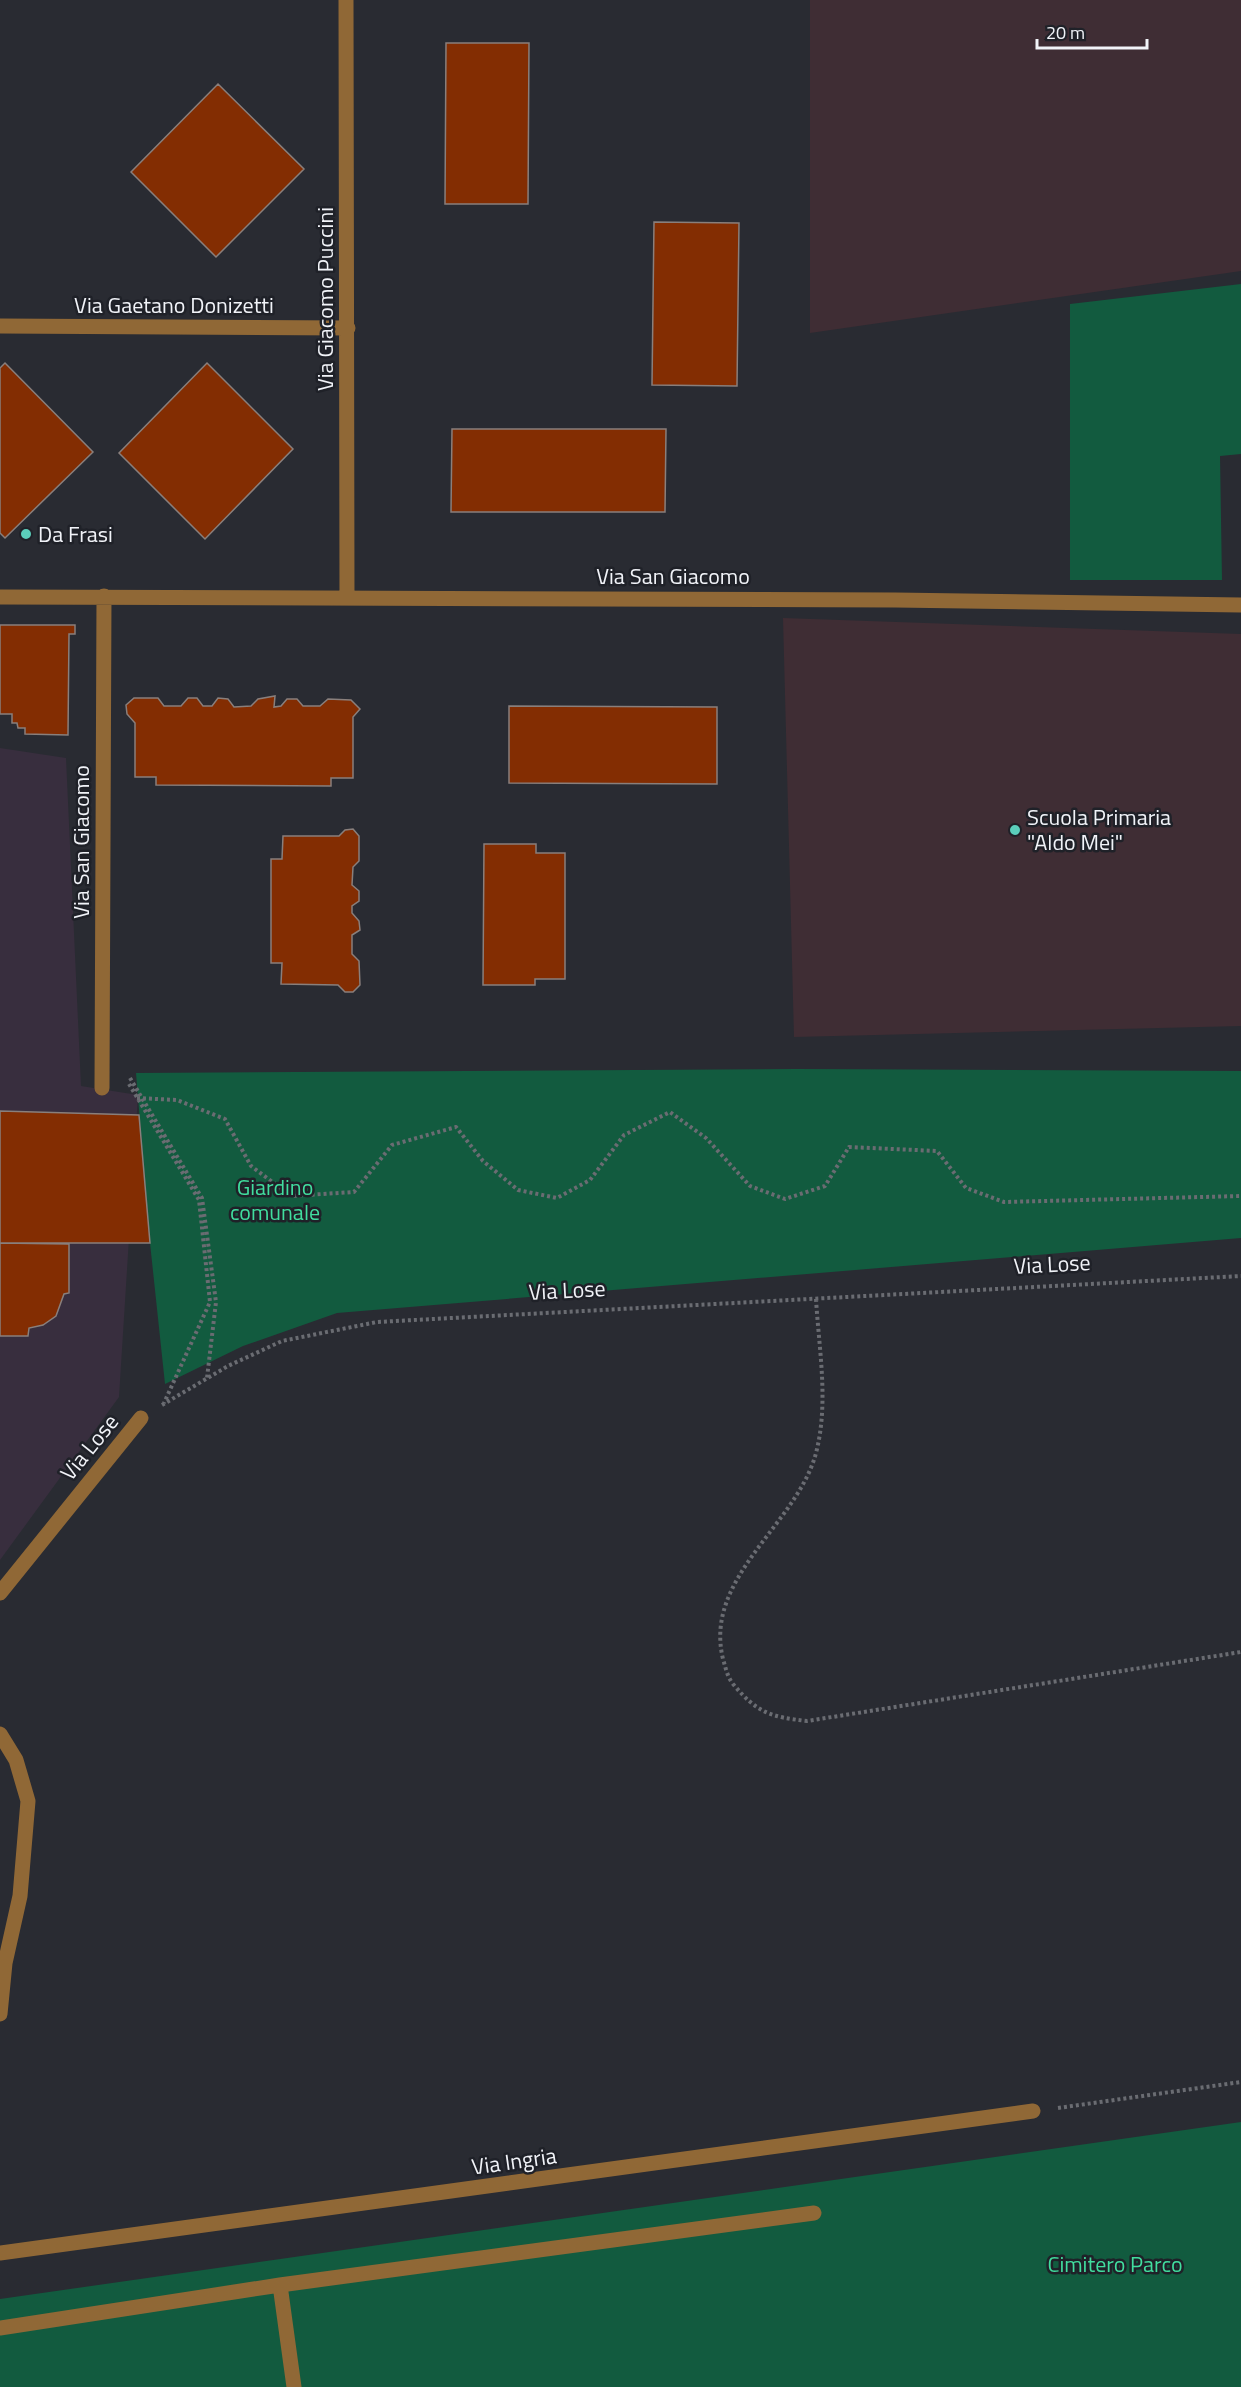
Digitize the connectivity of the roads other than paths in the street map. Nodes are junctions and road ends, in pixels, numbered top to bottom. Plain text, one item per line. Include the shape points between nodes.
1 (346, 0) edge
2 (0, 326) edge
3 (348, 328) junction
4 (104, 596) junction
5 (0, 597) edge
6 (347, 597) junction
7 (1241, 605) edge
8 (102, 1088) dead end
9 (141, 1418) road end
10 (0, 1593) edge
11 (0, 1734) edge
12 (0, 2014) edge
13 (1033, 2111) road end
14 (814, 2213) dead end
15 (0, 2253) edge
16 (280, 2285) junction
17 (0, 2328) edge
18 (294, 2387) edge

1 - 3 street, Via Giacomo Puccini
2 - 3 street, Via Gaetano Donizetti
3 - 6 street, Via Giacomo Puccini
4 - 5 street, Via San Giacomo
4 - 6 street, Via San Giacomo
4 - 8 street, Via San Giacomo
6 - 7 street, Via San Giacomo
9 - 10 street, Via Lose
11 - 12 street via 16,1760 28,1801 20,1896 5,1963
13 - 15 street, Via Ingria
14 - 16 street
16 - 17 street
16 - 18 street

